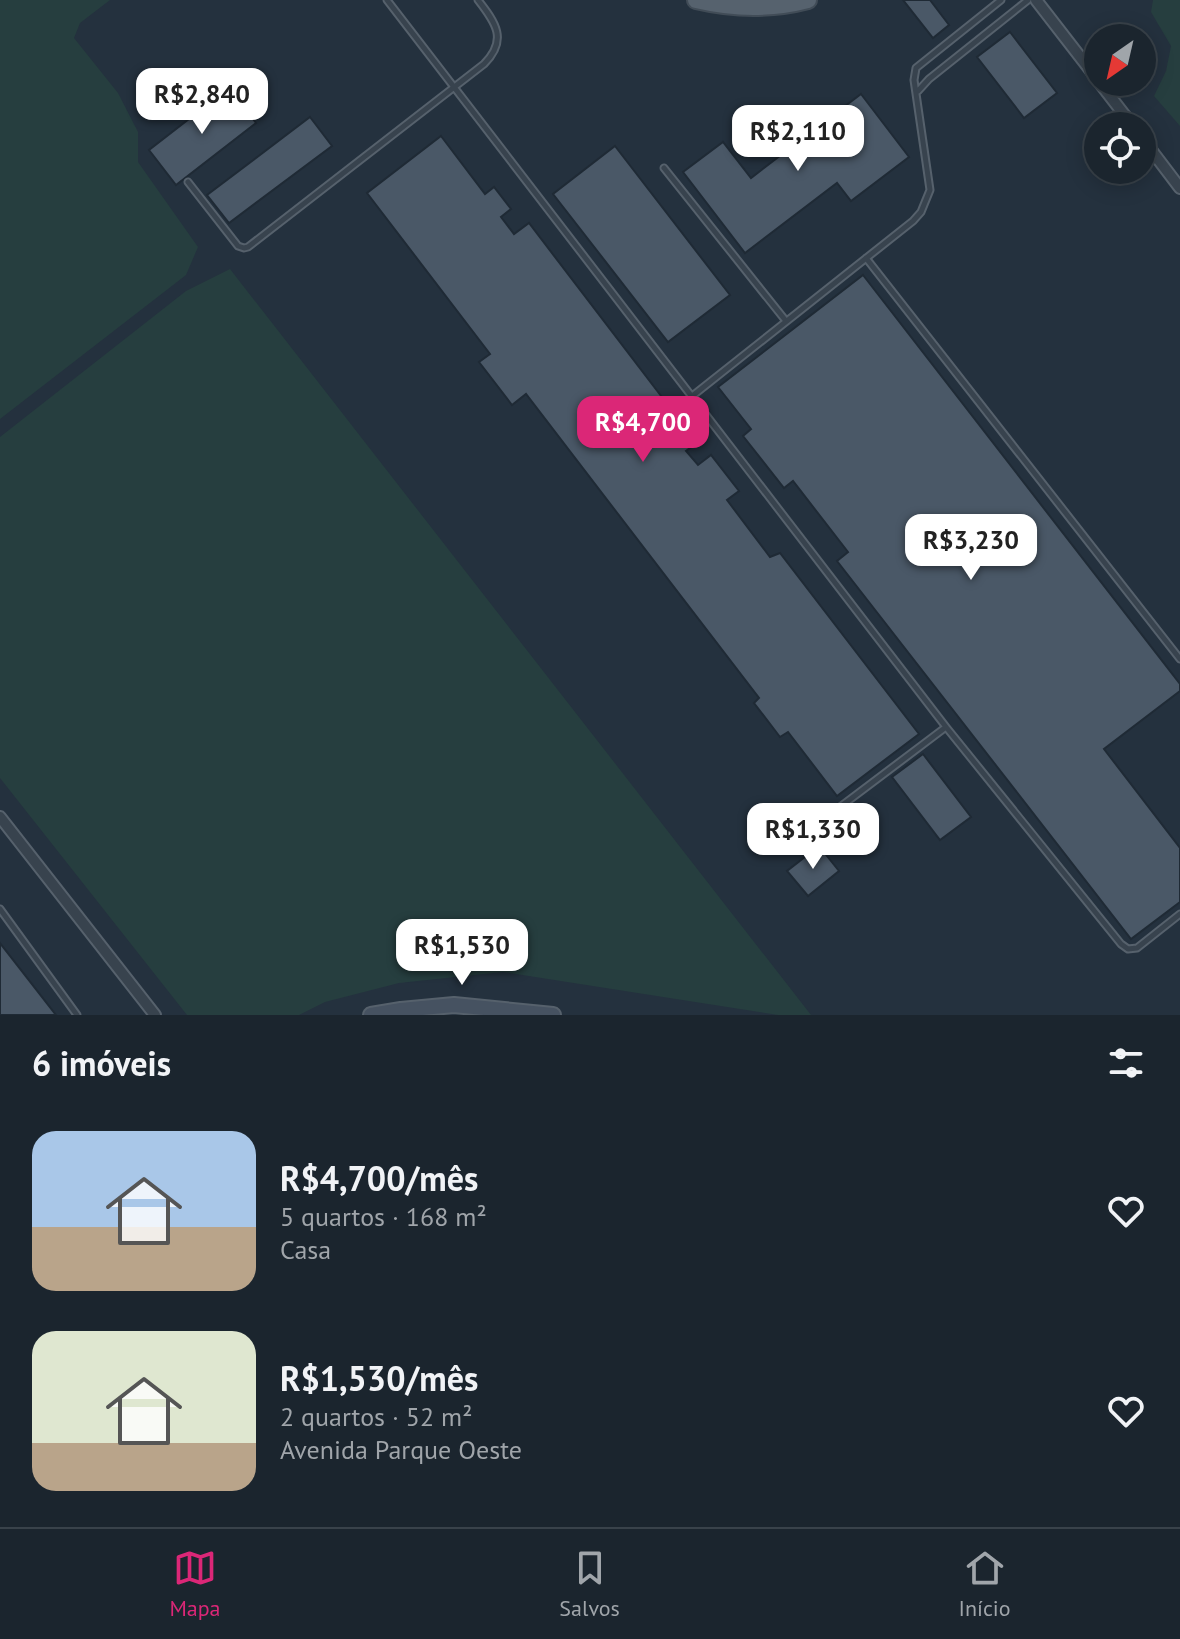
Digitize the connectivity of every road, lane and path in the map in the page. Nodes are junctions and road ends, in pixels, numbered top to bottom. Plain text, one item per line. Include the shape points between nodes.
1 (387, 0) edge
2 (478, 0) edge
3 (696, 0) edge
4 (808, 0) edge
5 (1001, 0) edge
6 (1028, 0) edge
7 (1036, 0) edge
8 (1084, 62) edge
9 (453, 88) junction
10 (917, 92) junction
11 (1110, 96) edge
12 (1122, 112) edge
13 (1156, 156) edge
14 (664, 168) dead end
15 (188, 182) dead end
16 (1180, 188) edge
17 (866, 258) junction
18 (786, 321) junction
19 (691, 397) junction
20 (1180, 659) edge
21 (946, 727) junction
22 (0, 817) edge
23 (783, 850) dead end
24 (0, 909) edge
25 (1180, 914) edge
26 (77, 1015) edge
27 (155, 1015) edge
28 (371, 1015) edge
29 (553, 1015) edge

1 - 9 lane
2 - 9 lane via 492,18 498,42 492,56
3 - 4 main road via 742,8
5 - 10 lane via 916,68
6 - 10 lane
7 - 8 street
9 - 15 lane via 248,247 238,246
9 - 19 lane
10 - 17 lane via 930,190 913,221
11 - 12 street
13 - 16 street
14 - 18 lane
17 - 18 lane
17 - 20 lane
18 - 19 lane
19 - 21 lane
21 - 23 lane
21 - 25 lane via 1121,944 1137,948
22 - 27 street
24 - 26 lane
28 - 29 street via 454,1005

